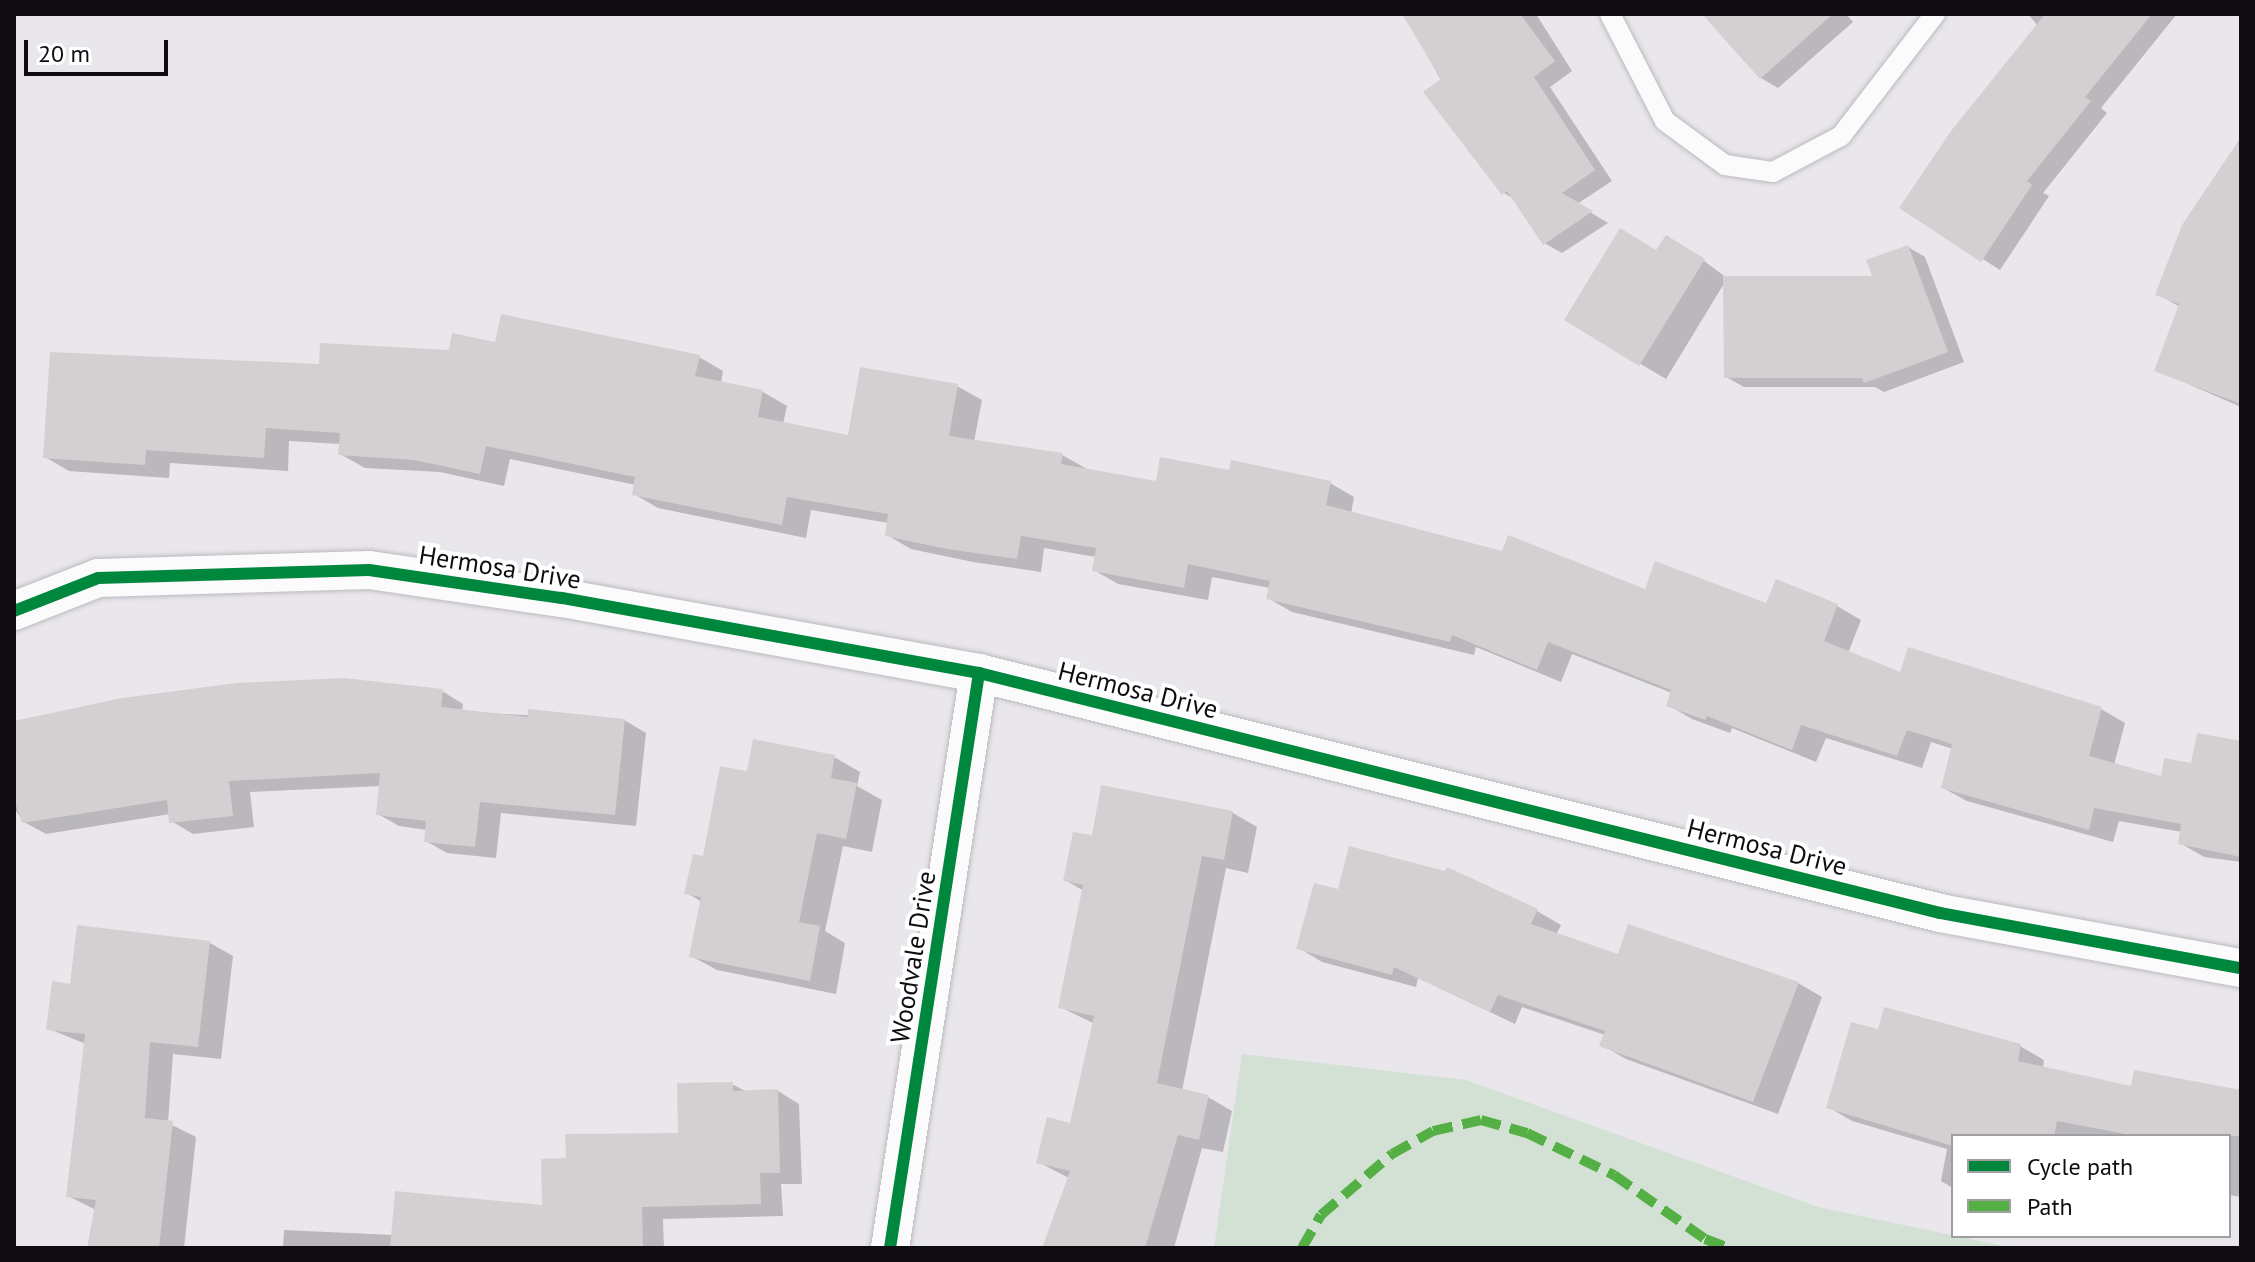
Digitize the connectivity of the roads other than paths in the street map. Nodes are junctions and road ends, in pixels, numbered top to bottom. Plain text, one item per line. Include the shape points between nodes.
1 (1610, 14) edge
2 (1935, 14) edge
3 (14, 611) edge
4 (979, 673) junction
5 (2241, 968) edge
6 (890, 1248) edge

1 - 2 lane via 1665,121 1725,165 1773,172 1841,136
3 - 4 street, Hermosa Drive via 98,578 369,570 562,598
4 - 5 street, Hermosa Drive via 1940,913
4 - 6 street, Woodvale Drive

